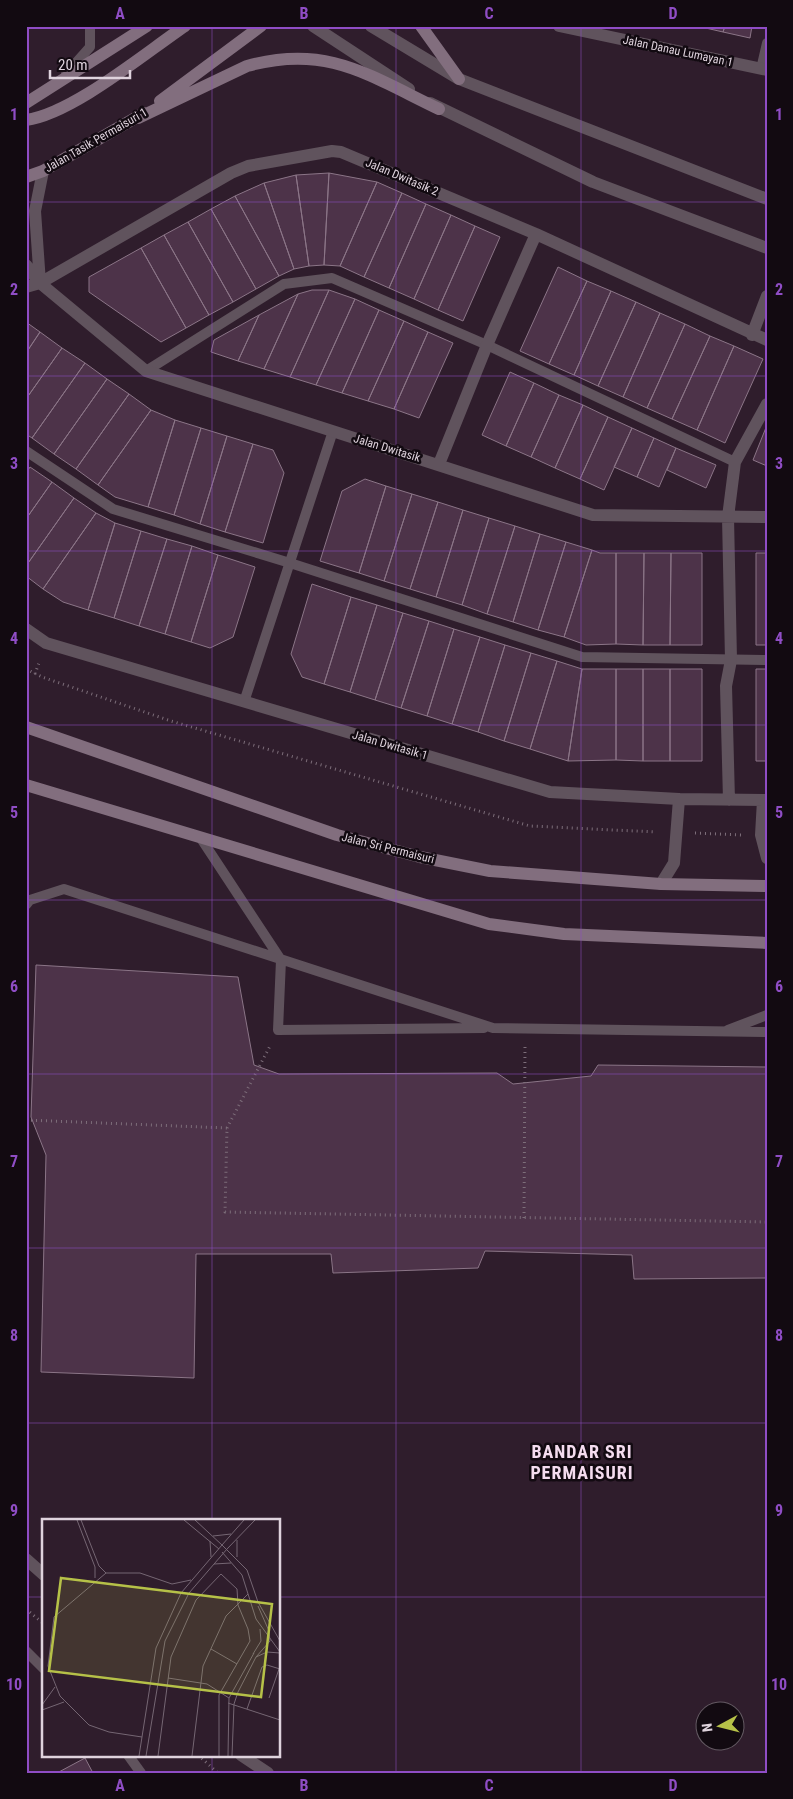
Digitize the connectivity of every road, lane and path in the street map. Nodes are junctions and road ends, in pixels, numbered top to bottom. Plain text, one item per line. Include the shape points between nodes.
1 (90, 26) edge
2 (147, 26) edge
3 (185, 26) edge
4 (260, 26) edge
5 (313, 26) edge
6 (371, 26) edge
7 (421, 26) edge
8 (559, 26) edge
9 (767, 44) edge
10 (764, 70) edge
11 (459, 79) junction
12 (59, 82) junction
13 (26, 103) edge
14 (438, 109) junction
15 (138, 118) junction
16 (26, 120) edge
17 (43, 171) junction
18 (26, 177) edge
19 (767, 199) edge
20 (536, 234) junction
21 (767, 248) edge
22 (26, 265) edge
23 (40, 283) junction
24 (26, 287) edge
25 (767, 296) edge
26 (752, 335) junction
27 (767, 340) edge
28 (487, 345) junction
29 (146, 371) junction
30 (767, 404) edge
31 (333, 431) junction
32 (26, 451) edge
33 (734, 462) junction
34 (439, 464) junction
35 (728, 517) junction
36 (767, 517) edge
37 (290, 563) junction
38 (26, 629) edge
39 (731, 660) junction
40 (767, 660) edge
41 (26, 669) edge
42 (244, 702) junction
43 (26, 727) edge
44 (26, 785) edge
45 (679, 800) junction
46 (729, 800) junction
47 (765, 800) edge
48 (678, 833) junction
49 (761, 835) junction
50 (202, 840) junction
51 (767, 858) edge
52 (661, 884) junction
53 (767, 886) edge
54 (26, 905) edge
55 (767, 943) edge
56 (281, 960) junction
57 (767, 1015) edge
58 (493, 1028) junction
59 (526, 1028) junction
60 (278, 1030) junction
61 (723, 1032) junction
62 (767, 1032) edge
63 (26, 1120) edge
64 (227, 1128) junction
65 (524, 1218) junction
66 (767, 1222) edge
67 (26, 1559) edge
68 (42, 1574) edge
69 (26, 1609) edge
70 (42, 1622) edge
71 (26, 1651) edge
72 (42, 1667) edge
73 (129, 1756) edge
74 (199, 1756) edge
75 (242, 1756) edge
76 (141, 1773) edge
77 (218, 1773) edge
78 (268, 1773) edge

1 - 12 lane via 90,47
2 - 12 main road
3 - 16 main road via 74,103
4 - 15 main road, Jalan Tasik Permaisuri 1
5 - 14 street
6 - 11 street
7 - 11 main road
8 - 10 street, Jalan Danau Lumayan 1
9 - 10 lane
11 - 19 street
12 - 13 main road
14 - 15 main road via 356,69 324,59 304,57 246,66
14 - 21 street via 593,182
15 - 17 main road, Jalan Tasik Permaisuri 1
17 - 18 main road, Jalan Tasik Permaisuri 1
17 - 23 street via 35,211
20 - 23 street, Jalan Dwitasik 2 via 342,152 332,151 248,166 232,173
20 - 26 street, Jalan Dwitasik 2
20 - 28 street
22 - 23 street, Jalan Dwitasik
23 - 24 street
23 - 29 street, Jalan Dwitasik
25 - 26 street
26 - 27 street, Jalan Dwitasik 2
28 - 29 lane via 332,278 284,284
28 - 33 lane
28 - 34 street
29 - 31 street, Jalan Dwitasik
30 - 33 street
31 - 34 street, Jalan Dwitasik
31 - 37 lane
32 - 37 lane via 113,510
33 - 35 street
34 - 35 street, Jalan Dwitasik via 593,515
35 - 36 street, Jalan Dwitasik
35 - 39 street
37 - 39 lane via 582,657
37 - 42 lane
38 - 42 street, Jalan Dwitasik 1 via 46,643
39 - 40 lane
39 - 46 street via 726,686
41 - 48 path via 171,721 530,826
42 - 45 street, Jalan Dwitasik 1 via 550,792
43 - 52 main road, Jalan Sri Permaisuri via 337,835 420,857 490,871
44 - 50 main road
45 - 46 street, Jalan Dwitasik 1
45 - 48 street
46 - 47 street, Jalan Dwitasik 1
47 - 49 street
48 - 49 path
48 - 52 street via 674,863
49 - 51 street
50 - 55 main road via 489,924 564,934
50 - 56 lane
52 - 53 main road, Jalan Sri Permaisuri
54 - 56 lane via 30,900 64,889
56 - 58 lane
56 - 60 lane
57 - 61 lane
58 - 59 lane
58 - 60 lane
59 - 61 lane
59 - 65 path
60 - 64 path
61 - 62 lane
63 - 64 path
64 - 65 path via 225,1212
65 - 66 path
67 - 68 street
69 - 70 path
71 - 72 lane
73 - 76 lane
74 - 77 path
75 - 78 street

